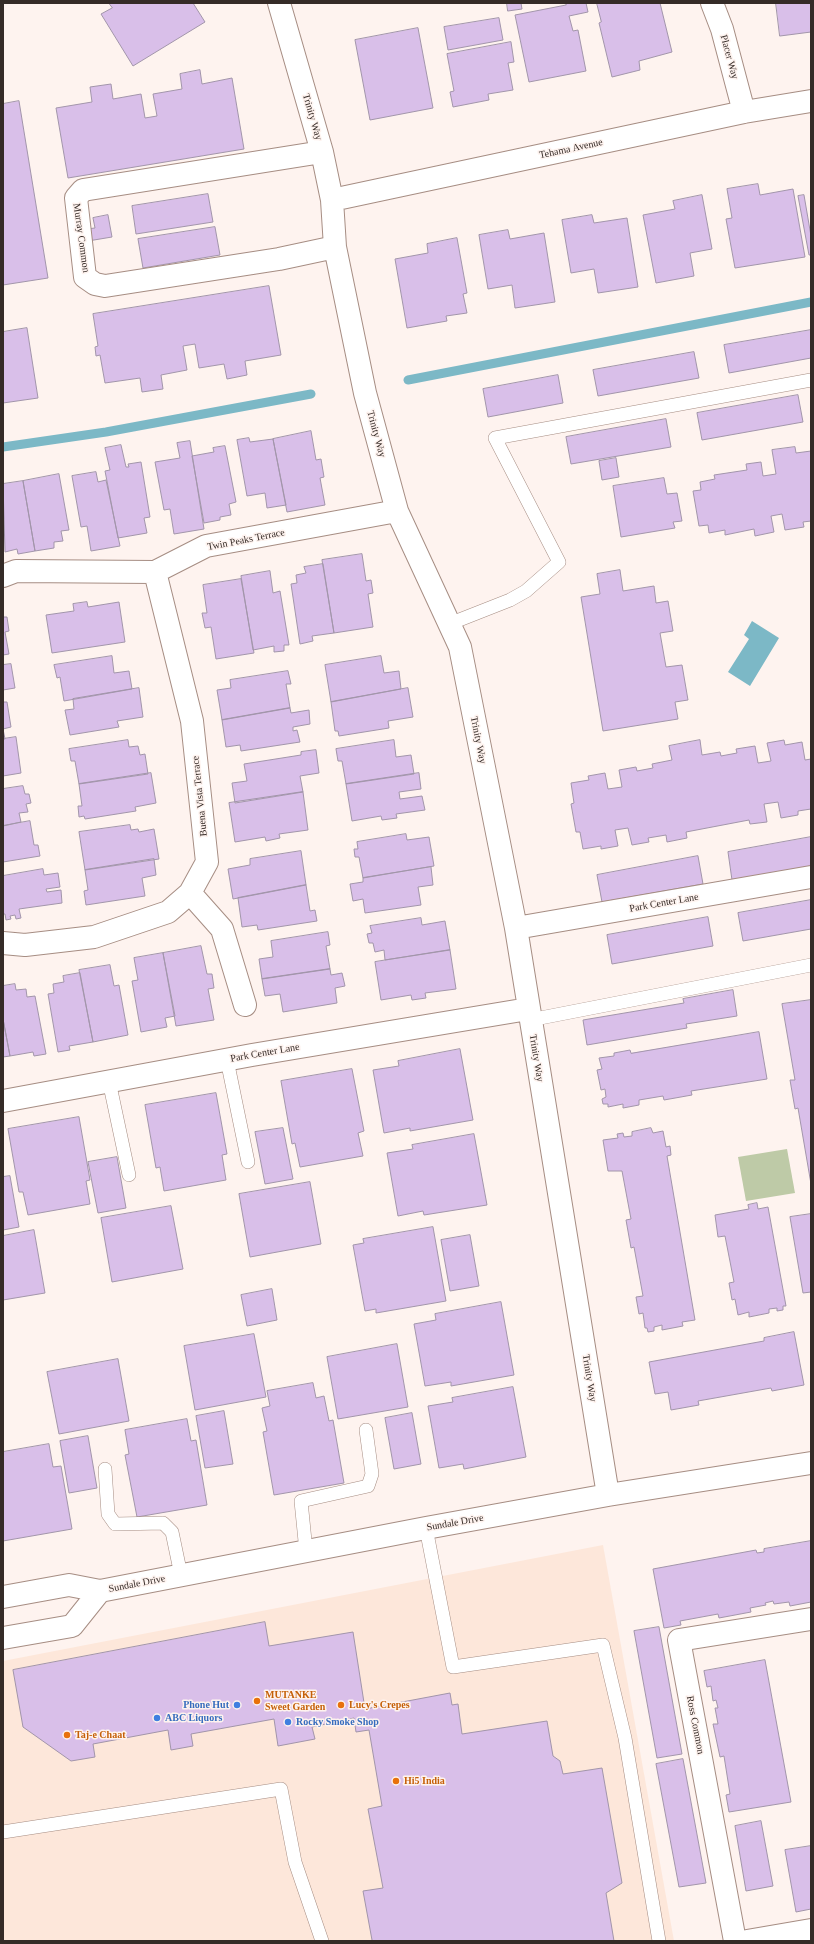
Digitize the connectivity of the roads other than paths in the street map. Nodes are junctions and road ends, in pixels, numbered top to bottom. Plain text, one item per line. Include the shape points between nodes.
1 (279, 3) edge
2 (712, 3) edge
3 (811, 101) edge
4 (744, 112) junction
5 (322, 152) junction
6 (332, 200) junction
7 (335, 247) junction
8 (811, 380) edge
9 (397, 511) junction
10 (155, 572) junction
11 (3, 576) edge
12 (449, 624) junction
13 (811, 877) edge
14 (190, 894) junction
15 (516, 928) junction
16 (3, 943) edge
17 (811, 965) edge
18 (245, 1005) dead end
19 (529, 1015) junction
20 (227, 1060) junction
21 (109, 1081) junction
22 (3, 1101) edge
23 (248, 1162) dead end
24 (129, 1175) dead end
25 (366, 1430) dead end
26 (811, 1463) edge
27 (105, 1469) dead end
28 (608, 1496) junction
29 (426, 1528) junction
30 (306, 1551) junction
31 (181, 1575) junction
32 (100, 1591) junction
33 (9, 1599) edge
34 (811, 1619) edge
35 (3, 1638) edge
36 (3, 1832) edge
37 (811, 1930) edge
38 (322, 1941) edge
39 (659, 1941) edge
40 (735, 1941) edge
41 (747, 1941) edge

1 - 5 street, Trinity Way
2 - 4 street, Placer Way via 722,29
3 - 4 street, Tehama Avenue
4 - 6 street, Tehama Avenue
5 - 6 street, Trinity Way
5 - 7 street, Murray Common via 83,190 76,198 85,277 95,284 106,286 279,259
6 - 7 street, Trinity Way
7 - 9 street, Trinity Way via 365,393
8 - 12 lane via 495,438 559,562 526,591
9 - 10 street, Twin Peaks Terrace via 206,546
9 - 12 street, Trinity Way
10 - 11 street, Twin Peaks Terrace via 16,571
10 - 14 street, Buena Vista Terrace via 192,722 207,862
12 - 15 street, Trinity Way via 460,647
13 - 15 street, Park Center Lane
14 - 16 street via 168,912 94,937 25,945
14 - 18 street via 222,928
15 - 19 street, Trinity Way
17 - 19 lane
19 - 20 street, Park Center Lane
19 - 28 street, Trinity Way
20 - 21 street, Park Center Lane
20 - 23 lane
21 - 22 street, Park Center Lane
21 - 24 lane
25 - 30 lane via 372,1474 368,1486 301,1501
26 - 28 street, Sundale Drive
27 - 31 lane via 108,1514 115,1524 163,1523 172,1532
28 - 29 street, Sundale Drive
29 - 30 street, Sundale Drive
29 - 39 lane via 453,1667 603,1645 625,1738
30 - 31 street, Sundale Drive
31 - 32 street, Sundale Drive
32 - 33 street, Sundale Drive via 68,1585
32 - 35 street, Sundale Drive via 72,1626
34 - 40 street, Ross Common via 679,1640
36 - 38 lane via 281,1789 295,1862
37 - 41 street

